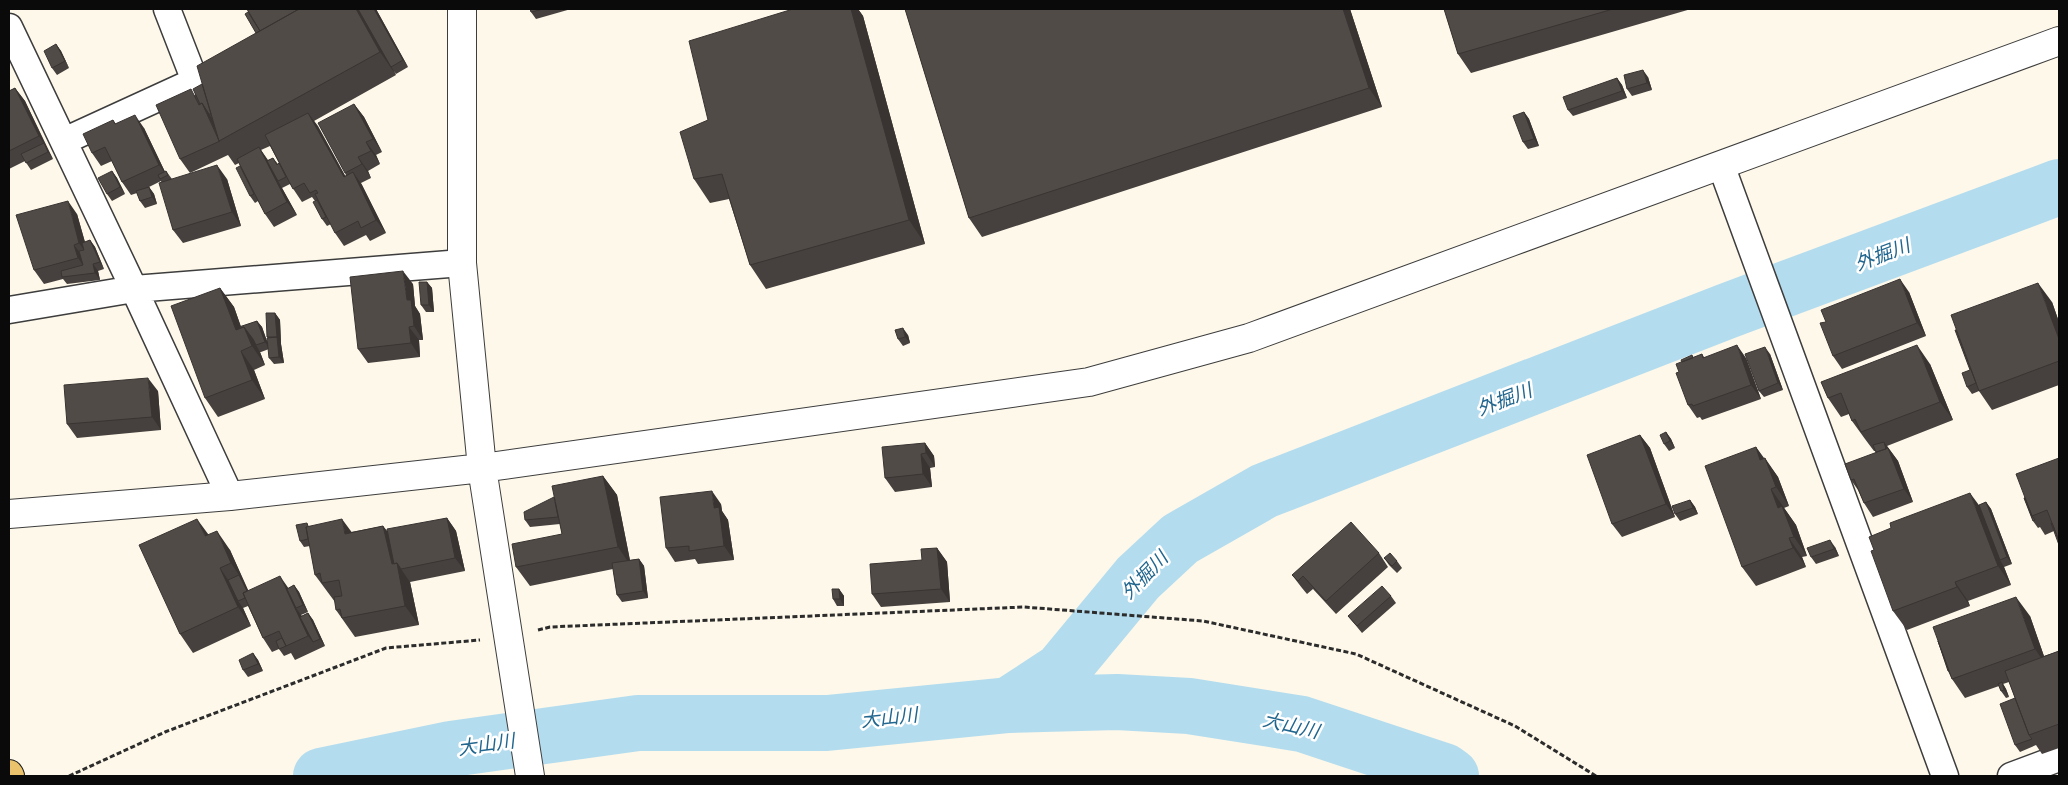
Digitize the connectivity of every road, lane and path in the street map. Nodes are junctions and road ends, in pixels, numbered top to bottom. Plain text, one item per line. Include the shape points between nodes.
1 (167, 9) edge
2 (462, 9) edge
3 (9, 27) edge
4 (2059, 41) edge
5 (64, 141) junction
6 (1721, 165) junction
7 (462, 263) junction
8 (134, 289) junction
9 (9, 310) edge
10 (482, 468) junction
11 (230, 496) junction
12 (9, 514) edge
13 (510, 647) junction
14 (2059, 758) edge
15 (69, 776) edge
16 (530, 776) edge
17 (1596, 776) edge
18 (1945, 776) edge
19 (2011, 776) edge

1 - 5 street via 195,81
2 - 7 street
3 - 5 street
4 - 6 street
5 - 8 street
6 - 10 street via 1249,338 1089,382
6 - 18 street
7 - 8 street
7 - 10 street
8 - 9 street
8 - 11 street
10 - 11 street
10 - 13 street
11 - 12 street
13 - 15 path via 386,648 165,732
13 - 16 street
13 - 17 path via 550,627 1024,607 1203,621 1356,654 1515,726
14 - 19 street

